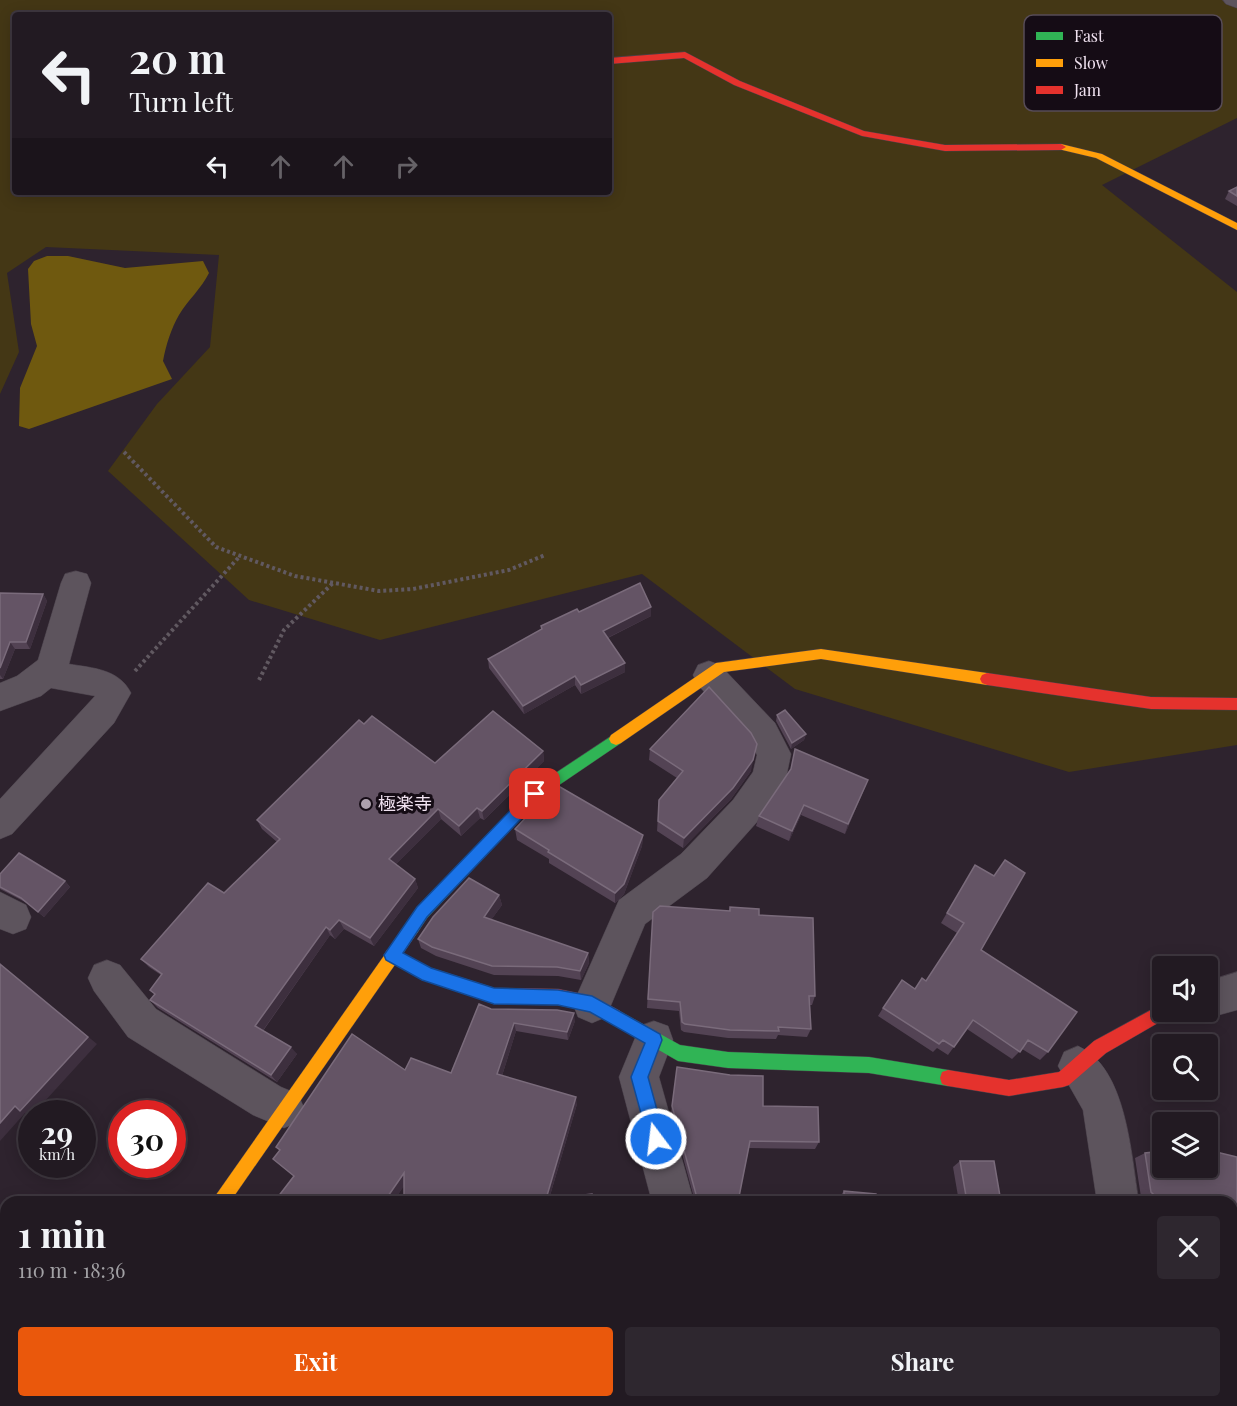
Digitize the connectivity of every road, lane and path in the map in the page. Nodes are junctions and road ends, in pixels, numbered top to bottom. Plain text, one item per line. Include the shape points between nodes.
1 (612, 61) edge
2 (1237, 227) edge
3 (124, 452) dead end
4 (545, 555) dead end
5 (240, 556) junction
6 (76, 583) dead end
7 (334, 583) junction
8 (45, 673) junction
9 (709, 675) junction
10 (259, 680) dead end
11 (115, 693) junction
12 (0, 697) edge
13 (1237, 704) edge
14 (0, 823) edge
15 (392, 955) junction
16 (107, 978) dead end
17 (1237, 991) edge
18 (1218, 996) edge
19 (592, 1004) junction
20 (1152, 1018) edge
21 (654, 1040) junction
22 (1078, 1066) junction
23 (284, 1108) junction
24 (223, 1196) edge
25 (671, 1196) edge
26 (1117, 1196) edge

1 - 2 street via 685,55 737,83 862,133 945,148 1053,145 1099,156
3 - 5 path via 216,547
4 - 7 path via 510,570 413,589 379,591
5 - 7 path via 295,576
5 - 11 path
6 - 8 street via 52,668
7 - 10 path via 284,630
8 - 11 street via 104,684
8 - 12 street via 29,686
9 - 13 street via 721,667 821,654 1151,703
9 - 15 street via 535,794 422,912
9 - 19 street via 763,733 774,754 769,778 745,811 694,866 632,912
11 - 14 street via 102,713
15 - 19 street via 427,974 494,996 558,998
15 - 23 street
16 - 23 street via 142,1023
17 - 18 street
19 - 21 street
20 - 22 street via 1100,1047
21 - 22 street via 678,1053 728,1060 868,1065 1009,1088 1063,1079
21 - 25 street via 639,1077
22 - 26 street via 1102,1104
23 - 24 street

